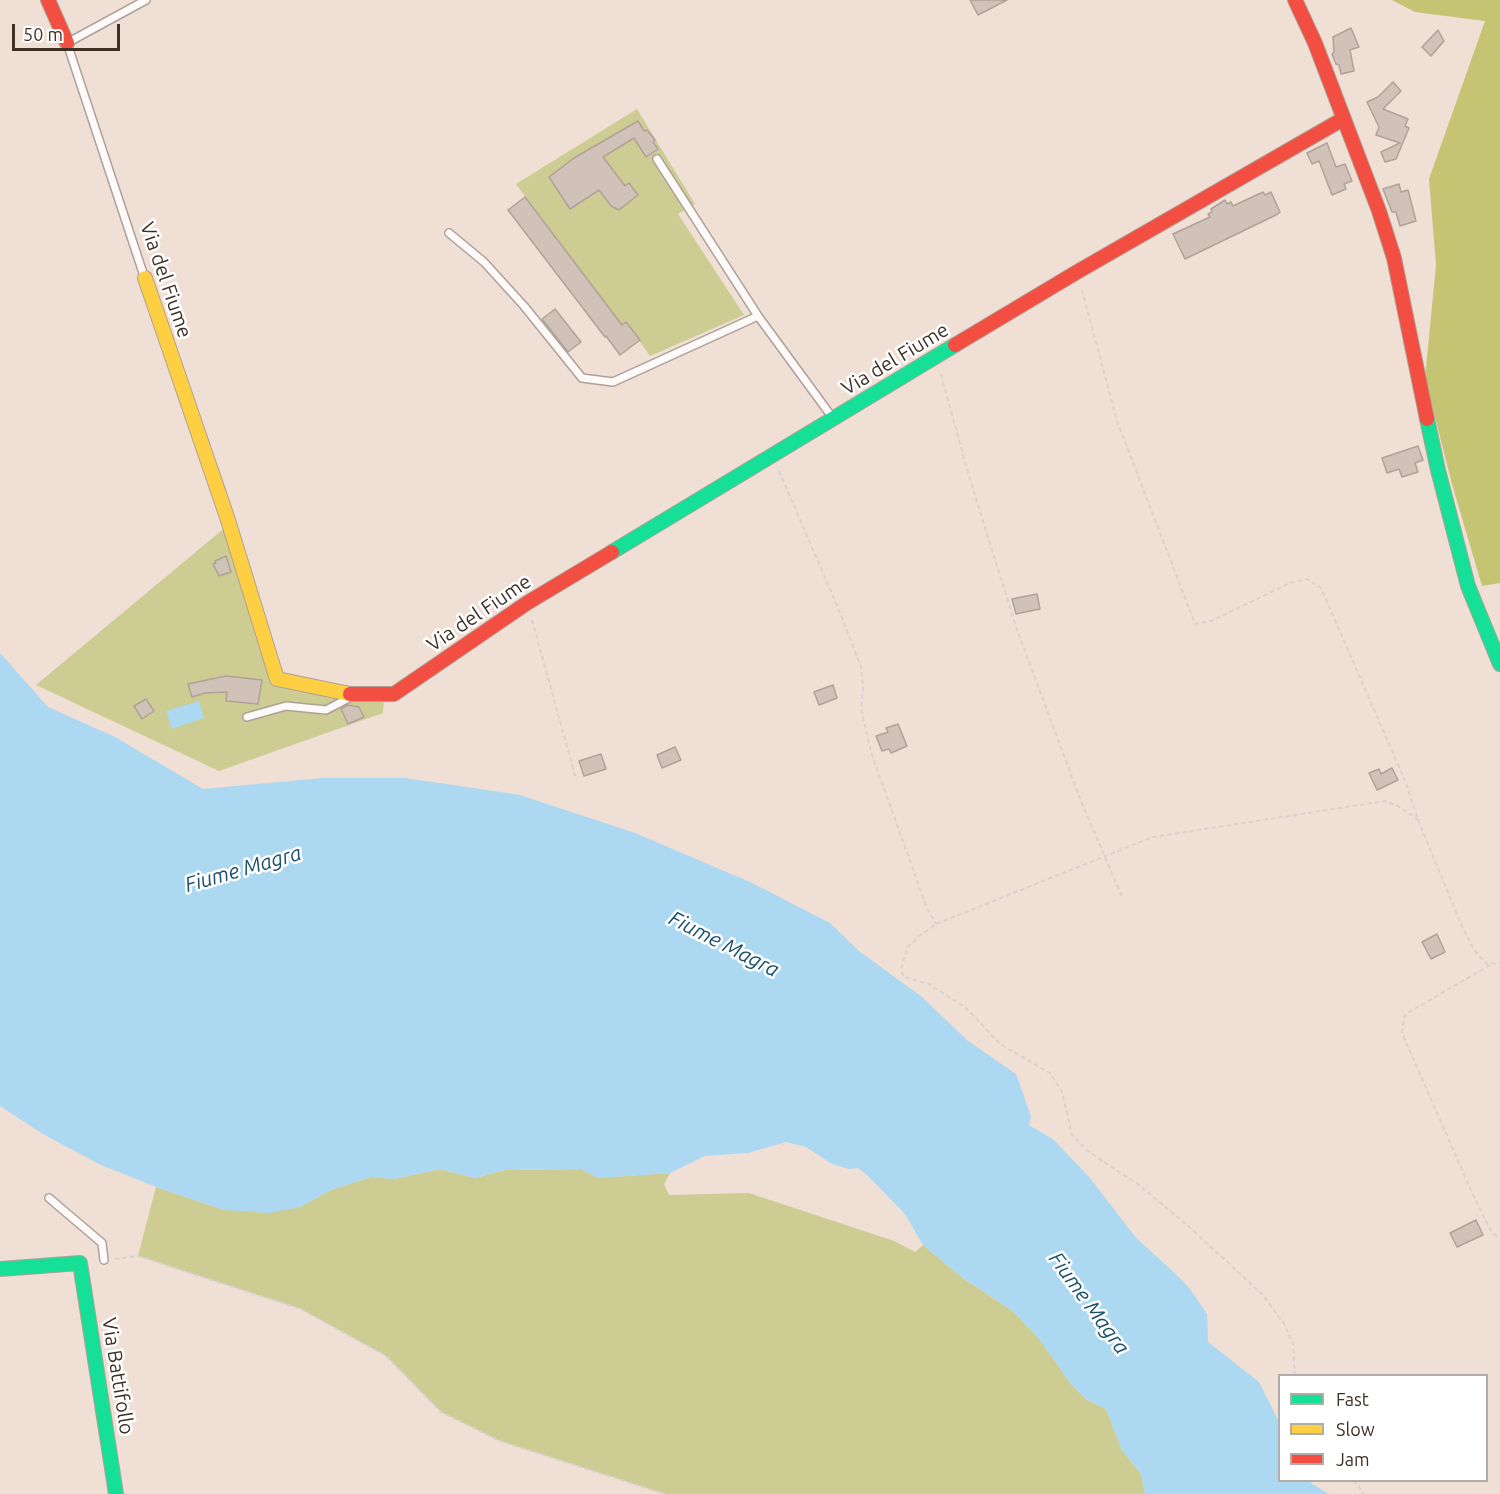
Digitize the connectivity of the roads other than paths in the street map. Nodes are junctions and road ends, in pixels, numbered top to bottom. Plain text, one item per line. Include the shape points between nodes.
1 (48, 0) edge
2 (146, 0) edge
3 (1295, 0) edge
4 (67, 43) junction
5 (1343, 119) junction
6 (657, 159) dead end
7 (449, 233) dead end
8 (145, 278) joint
9 (758, 316) junction
10 (833, 419) junction
11 (1500, 664) edge
12 (357, 695) junction
13 (247, 717) dead end
14 (49, 1198) dead end
15 (104, 1260) road end
16 (0, 1269) edge
17 (116, 1494) edge

1 - 4 street
2 - 4 lane
3 - 5 street
4 - 8 lane, Via del Fiume
5 - 10 street, Via del Fiume
5 - 11 street via 1394,258 1438,470 1468,586
6 - 9 lane
7 - 9 lane via 492,271 582,378 613,382
8 - 12 street, Via del Fiume via 227,517 277,679
9 - 10 lane
10 - 12 street, Via del Fiume via 527,603 394,694
12 - 13 lane via 326,710 286,706
14 - 15 lane via 102,1244
16 - 17 street, Via Battifollo via 80,1263

